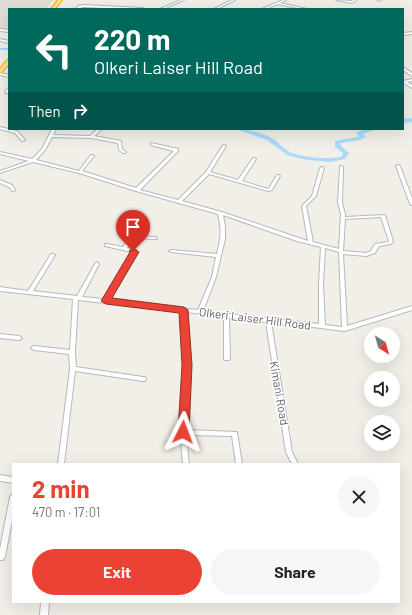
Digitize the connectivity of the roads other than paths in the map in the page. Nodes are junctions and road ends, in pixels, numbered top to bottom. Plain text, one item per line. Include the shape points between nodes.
1 (60, 0) edge
2 (183, 0) edge
3 (234, 0) edge
4 (285, 0) edge
5 (337, 0) edge
6 (356, 0) edge
7 (277, 3) junction
8 (54, 8) edge
9 (78, 8) edge
10 (123, 8) edge
11 (163, 8) edge
12 (217, 8) edge
13 (265, 8) edge
14 (301, 8) edge
15 (8, 62) edge
16 (404, 69) edge
17 (0, 73) edge
18 (412, 75) edge
19 (412, 80) edge
20 (404, 82) edge
21 (412, 87) edge
22 (0, 128) edge
23 (53, 130) edge
24 (99, 130) edge
25 (50, 136) junction
26 (91, 137) junction
27 (23, 140) dead end
28 (152, 144) dead end
29 (224, 146) dead end
30 (124, 152) dead end
31 (0, 153) edge
32 (92, 156) dead end
33 (254, 160) dead end
34 (33, 161) junction
35 (398, 166) dead end
36 (340, 167) dead end
37 (322, 168) dead end
38 (0, 172) edge
39 (80, 172) junction
40 (208, 173) junction
41 (278, 176) dead end
42 (0, 181) edge
43 (240, 181) junction
44 (13, 190) dead end
45 (137, 190) junction
46 (179, 202) junction
47 (412, 204) edge
48 (220, 213) junction
49 (343, 218) junction
50 (155, 238) dead end
51 (311, 243) junction
52 (107, 245) dead end
53 (323, 247) junction
54 (124, 249) junction
55 (171, 251) dead end
56 (342, 251) junction
57 (53, 255) dead end
58 (218, 256) junction
59 (97, 264) dead end
60 (0, 289) edge
61 (30, 292) junction
62 (78, 298) junction
63 (106, 301) junction
64 (412, 308) edge
65 (184, 310) junction
66 (200, 312) junction
67 (226, 315) junction
68 (268, 320) junction
69 (322, 326) junction
70 (345, 329) junction
71 (0, 336) edge
72 (19, 338) dead end
73 (34, 348) dead end
74 (72, 352) junction
75 (227, 359) dead end
76 (73, 370) junction
77 (143, 379) dead end
78 (183, 432) junction
79 (61, 463) edge
80 (186, 463) edge
81 (239, 463) edge
82 (295, 463) edge
83 (0, 478) edge
84 (12, 480) edge
85 (12, 503) edge
86 (2, 557) dead end
87 (45, 603) edge
88 (44, 615) edge

1 - 8 highway
2 - 11 street
3 - 12 street
4 - 7 street
5 - 6 street
7 - 13 street
7 - 14 street
9 - 10 street
15 - 17 highway
16 - 18 street
19 - 20 street
20 - 21 street
22 - 27 street via 16,132
23 - 25 street
24 - 26 street
25 - 26 street
25 - 34 street via 44,149
26 - 30 street via 121,142 119,149
28 - 45 street via 177,150
29 - 40 street
31 - 34 street
32 - 39 street
33 - 43 street
34 - 38 street
34 - 39 street
35 - 47 street
36 - 49 street via 340,204
37 - 51 street via 314,196 304,206
39 - 45 street
40 - 43 street
40 - 46 street
41 - 43 street via 270,190
42 - 44 street via 12,186
45 - 46 street
46 - 48 street
48 - 51 street
48 - 58 street via 223,239
49 - 56 street
49 - 56 street via 383,216 391,240 389,243 376,246 373,252 367,255
50 - 54 street via 134,236
51 - 53 street
52 - 54 street
53 - 56 street
53 - 69 street
54 - 63 street via 134,252
55 - 58 street
56 - 70 street
57 - 61 street
58 - 66 street via 214,277
59 - 62 street
60 - 61 street, Olkeri Laiser Hill Road
61 - 62 street, Olkeri Laiser Hill Road
62 - 63 street, Olkeri Laiser Hill Road
62 - 74 street
63 - 65 street, Olkeri Laiser Hill Road
64 - 70 street, Olkeri Laiser Hill Road
65 - 66 street, Olkeri Laiser Hill Road
65 - 78 street via 187,365
66 - 67 street, Olkeri Laiser Hill Road
67 - 68 street, Olkeri Laiser Hill Road
67 - 75 street
68 - 69 street, Olkeri Laiser Hill Road
68 - 82 street, Kimani Road via 289,452
69 - 70 street, Olkeri Laiser Hill Road
71 - 72 street
73 - 74 street
74 - 76 street
76 - 77 street
76 - 79 street
78 - 80 street
78 - 81 street via 235,434
83 - 84 street
85 - 86 street
87 - 88 street

